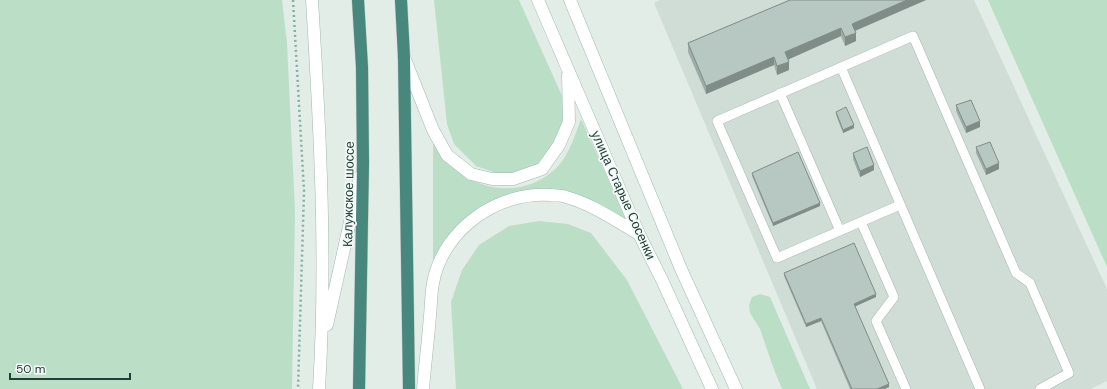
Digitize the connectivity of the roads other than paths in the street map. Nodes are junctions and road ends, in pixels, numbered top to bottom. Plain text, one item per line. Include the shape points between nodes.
1 (312, 0) edge
2 (358, 0) edge
3 (401, 0) edge
4 (538, 0) edge
5 (570, 0) edge
6 (404, 57) junction
7 (841, 67) junction
8 (568, 68) junction
9 (780, 93) junction
10 (363, 163) junction
11 (900, 205) junction
12 (861, 222) junction
13 (840, 231) junction
14 (639, 234) junction
15 (322, 352) junction
16 (319, 389) edge
17 (359, 389) edge
18 (410, 389) edge
19 (423, 389) edge
20 (712, 389) edge
21 (736, 389) edge
22 (906, 389) edge
23 (980, 389) edge
24 (1040, 389) edge

1 - 15 main road via 318,97 323,272
2 - 10 highway, Калужское шоссе
3 - 6 highway
4 - 8 main road, улица Старые Сосенки
5 - 21 main road, улица Старые Сосенки via 681,269
6 - 8 main road via 433,130 447,155 471,174 492,179 513,179 542,168 559,145 569,122
6 - 18 highway
7 - 9 lane
7 - 11 lane
7 - 24 lane via 914,36 1016,273 1030,283 1069,373
8 - 14 main road, улица Старые Сосенки
9 - 13 lane
9 - 13 lane via 717,121 777,258
10 - 15 main road
10 - 17 highway, Калужское шоссе
11 - 12 lane
11 - 23 lane
12 - 13 lane
12 - 22 lane via 894,297 876,321
14 - 19 main road via 588,205 565,196 541,194 519,197 495,205 474,219 448,246 441,257 433,282
14 - 20 main road, улица Старые Сосенки
15 - 16 main road

